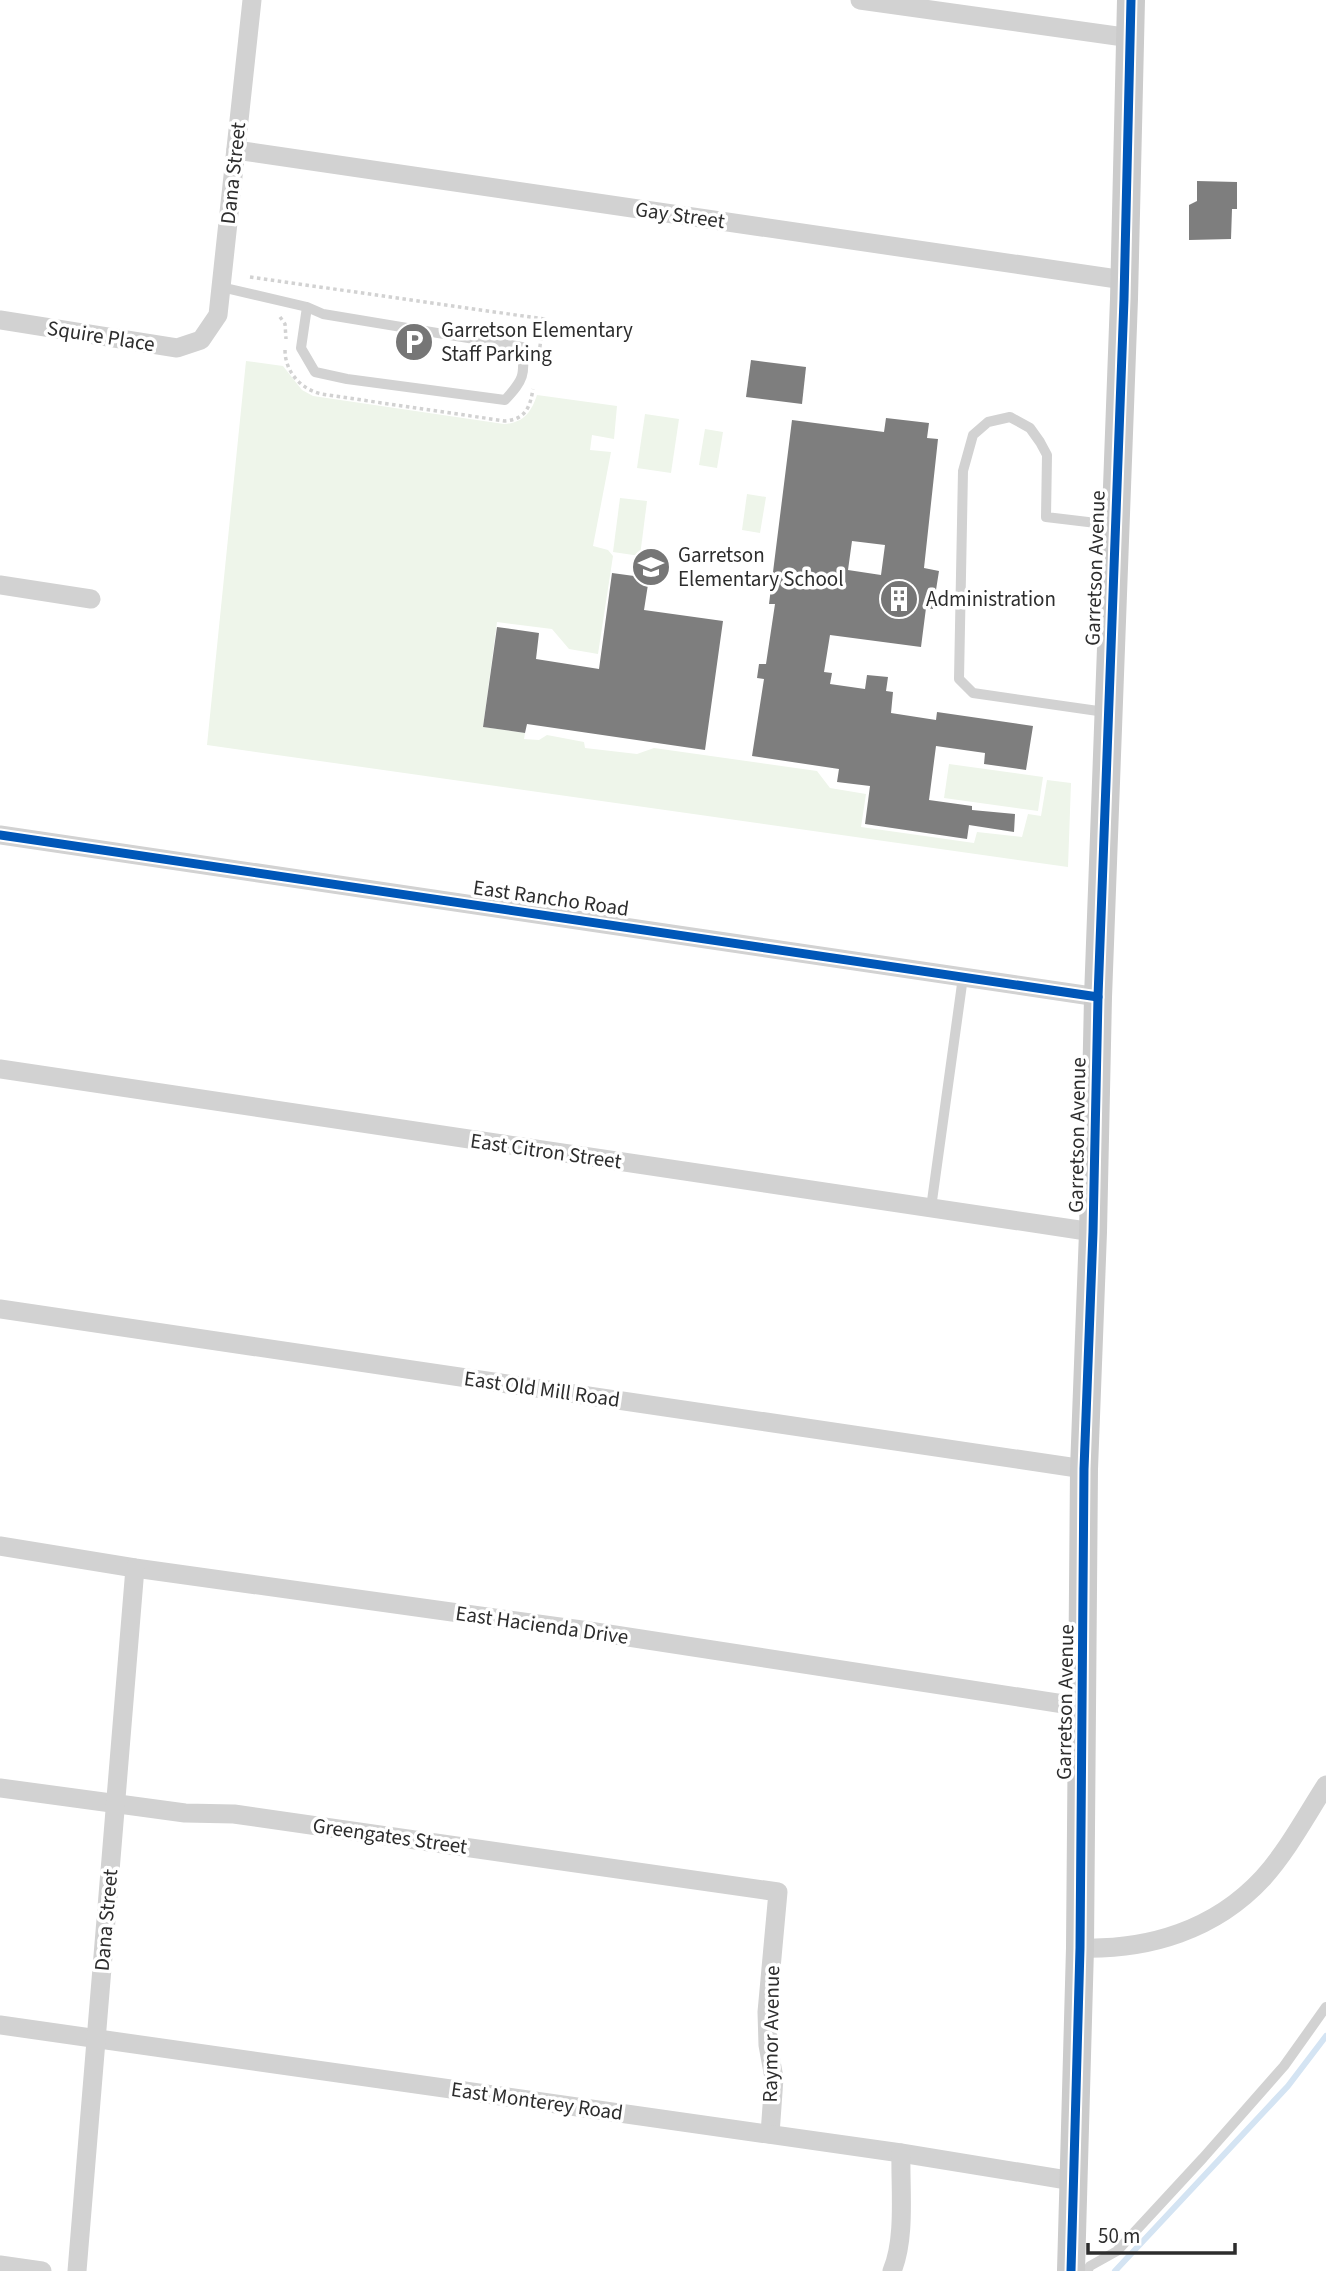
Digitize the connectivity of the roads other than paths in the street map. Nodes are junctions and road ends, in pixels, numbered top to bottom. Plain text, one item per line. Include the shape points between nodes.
1 (252, 0) edge
2 (860, 0) edge
3 (1131, 0) edge
4 (1131, 38) junction
5 (236, 150) junction
6 (1125, 280) junction
7 (221, 287) junction
8 (307, 307) junction
9 (0, 320) edge
10 (201, 341) joint
11 (1114, 525) junction
12 (0, 585) edge
13 (91, 599) dead end
14 (1108, 712) junction
15 (0, 835) edge
16 (963, 977) junction
17 (1098, 997) junction
18 (0, 1069) edge
19 (931, 1208) junction
20 (1093, 1232) junction
21 (0, 1309) edge
22 (1084, 1469) junction
23 (0, 1546) edge
24 (135, 1568) junction
25 (1083, 1707) junction
26 (1326, 1785) edge
27 (0, 1788) edge
28 (116, 1804) junction
29 (779, 1892) joint
30 (1080, 1948) junction
31 (1326, 2007) edge
32 (0, 2025) edge
33 (96, 2040) junction
34 (770, 2134) junction
35 (901, 2153) junction
36 (1073, 2181) junction
37 (0, 2265) edge
38 (43, 2271) edge
39 (77, 2271) edge
40 (891, 2271) edge
41 (1071, 2271) edge
42 (1087, 2271) edge

1 - 5 street, Dana Street
2 - 4 street
3 - 4 street, Garretson Avenue
4 - 6 street, Garretson Avenue
5 - 6 street, Gay Street
5 - 7 street, Dana Street
6 - 11 street, Garretson Avenue
7 - 8 lane
7 - 10 street, Dana Street via 218,315
8 - 8 lane via 301,348 315,372 505,400 522,381 522,347 419,332
9 - 10 street, Squire Place via 177,348
11 - 14 street, Garretson Avenue
11 - 14 lane via 1046,517 1047,455 1030,428 1010,417 988,422 974,435 963,471 959,679 973,693
12 - 13 street
14 - 17 street, Garretson Avenue
15 - 16 street, East Rancho Road
16 - 17 street, East Rancho Road
16 - 19 lane
17 - 20 street, Garretson Avenue
18 - 19 street, East Citron Street
19 - 20 street, East Citron Street
20 - 22 street, Garretson Avenue
21 - 22 street, East Old Mill Road
22 - 25 street, Garretson Avenue
23 - 24 street, East Hacienda Drive
24 - 25 street, East Hacienda Drive via 589,1631
24 - 28 street, Dana Street
25 - 30 street, Garretson Avenue
26 - 30 street via 1283,1853 1240,1901 1161,1941
27 - 28 street, Greengates Street
28 - 29 street, Greengates Street via 234,1814
28 - 33 street, Dana Street
29 - 34 street, Raymor Avenue via 767,2012 774,2078
30 - 36 street, Garretson Avenue
31 - 42 lane via 1284,2066 1203,2158 1117,2251
32 - 33 street, East Monterey Road
33 - 34 street, East Monterey Road
33 - 39 street, Dana Street
34 - 35 street, East Monterey Road
35 - 36 street, East Monterey Road
35 - 40 street via 901,2218
36 - 41 street, Garretson Avenue
37 - 38 street

